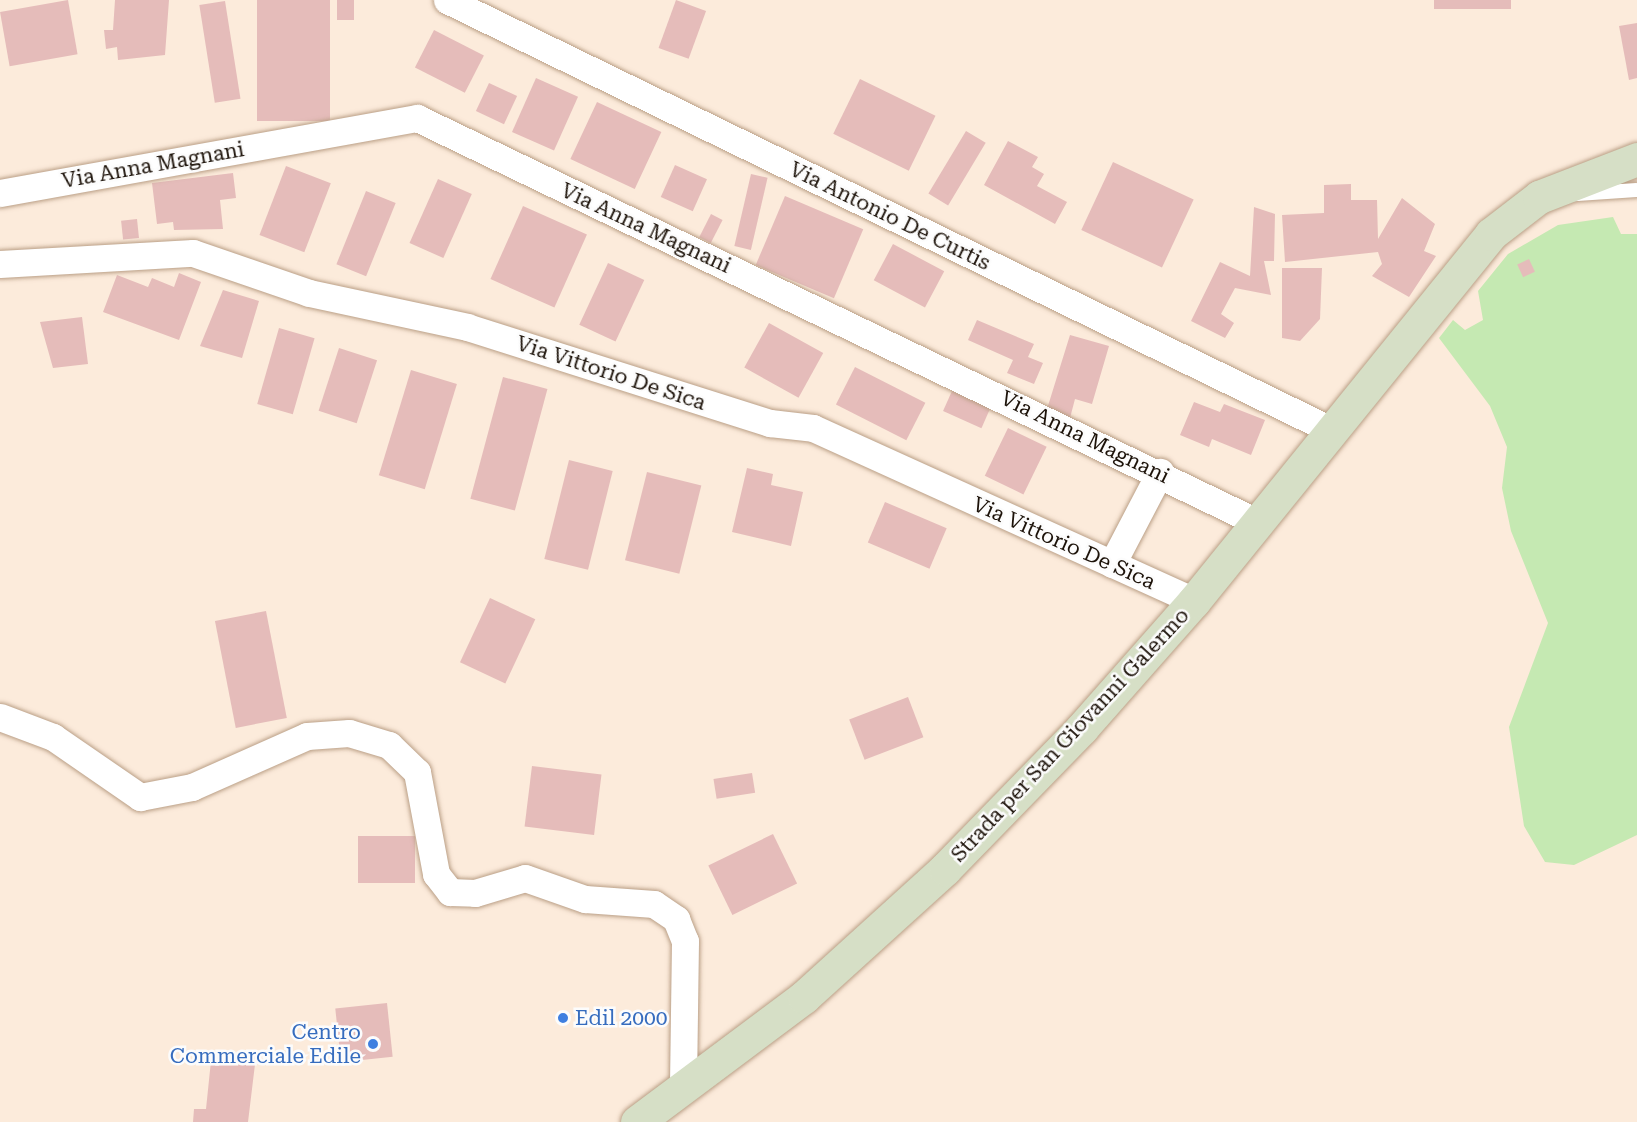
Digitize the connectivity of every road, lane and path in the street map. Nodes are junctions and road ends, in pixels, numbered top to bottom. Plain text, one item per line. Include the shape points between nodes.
1 (447, 0) edge
2 (1637, 159) edge
3 (1637, 190) edge
4 (0, 193) edge
5 (1539, 197) junction
6 (0, 264) edge
7 (1333, 431) junction
8 (1160, 472) junction
9 (1257, 522) junction
10 (1112, 564) junction
11 (1194, 601) junction
12 (0, 717) edge
13 (683, 1087) junction
14 (637, 1122) edge

1 - 7 street, Via Antonio De Curtis
2 - 5 main road, Strada per San Giovanni Galermo
3 - 5 lane
4 - 8 street, Via Anna Magnani via 417,118
5 - 7 main road, Strada per San Giovanni Galermo via 1491,234
6 - 10 street, Via Vittorio De Sica via 193,253 309,293 466,327 770,423 813,428
7 - 9 main road, Strada per San Giovanni Galermo
8 - 9 street, Via Anna Magnani
8 - 10 street
9 - 11 main road, Strada per San Giovanni Galermo
10 - 11 street, Via Vittorio De Sica
11 - 13 main road, Strada per San Giovanni Galermo via 1082,728 945,868 804,997
12 - 13 street via 53,737 140,796 192,787 308,736 349,733 389,745 417,772 436,874 450,892 476,893 525,878 585,899 654,904 676,919 685,941
13 - 14 main road, Strada per San Giovanni Galermo

